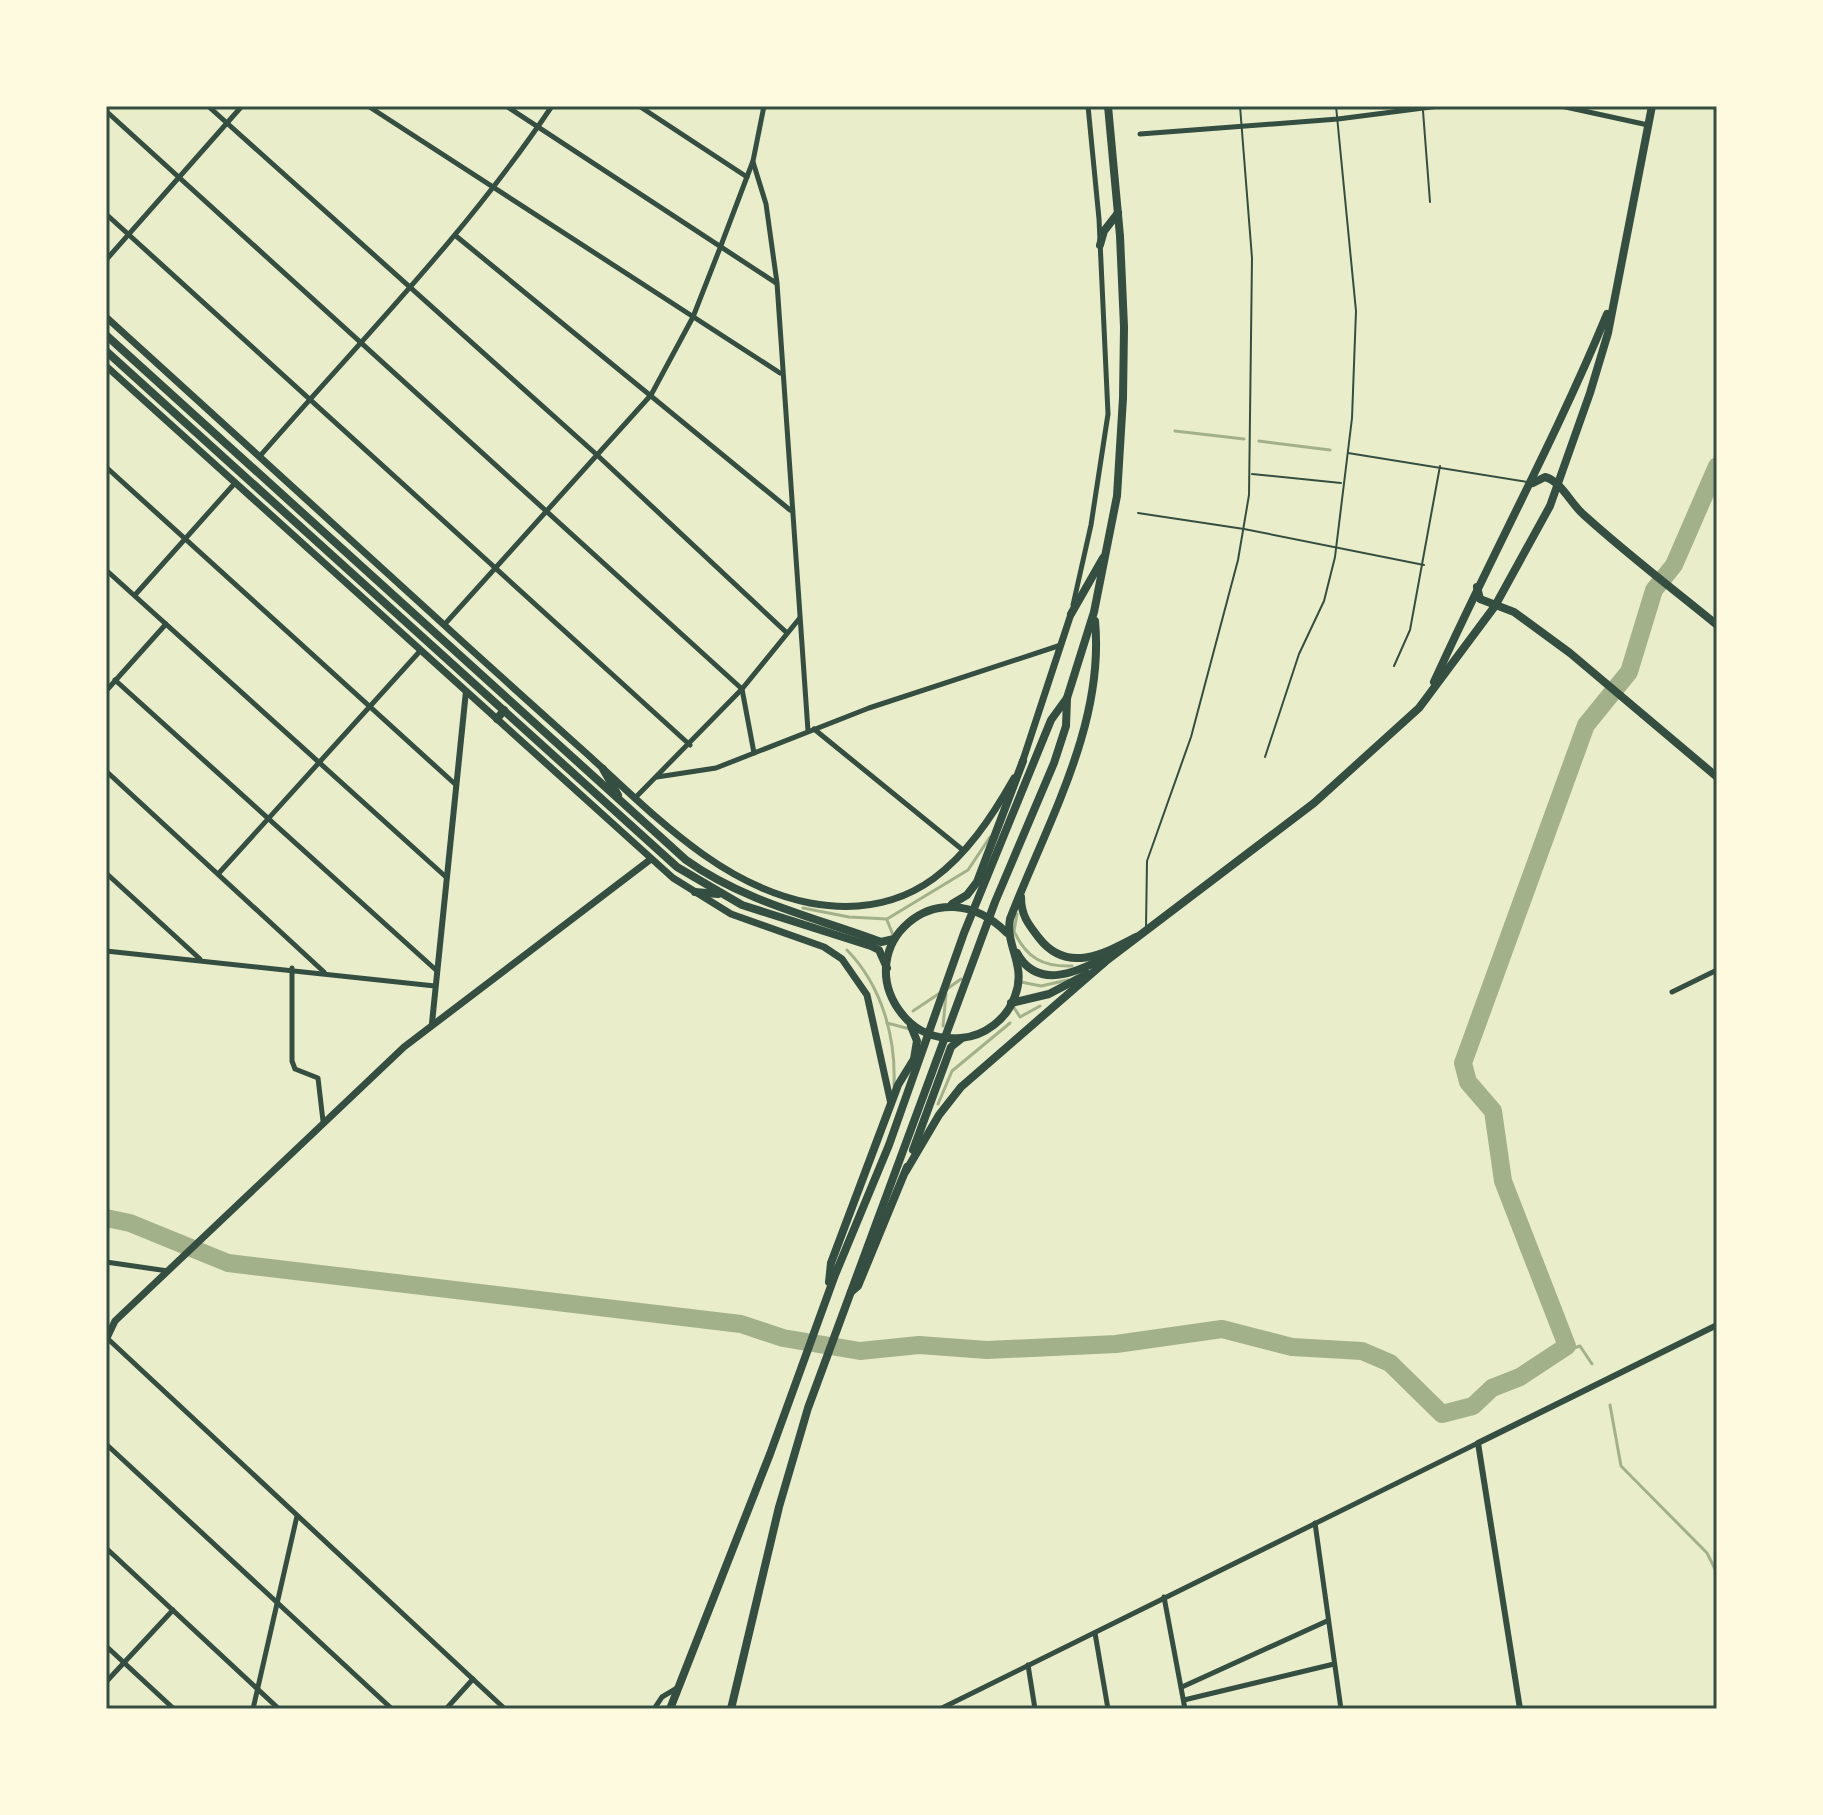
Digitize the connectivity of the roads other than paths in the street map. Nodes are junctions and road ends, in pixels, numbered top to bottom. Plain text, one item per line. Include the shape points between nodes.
1 (208, 106) edge
2 (242, 106) edge
3 (368, 106) edge
4 (506, 106) edge
5 (552, 106) edge
6 (639, 106) edge
7 (764, 106) edge
8 (1088, 106) edge
9 (1108, 106) edge
10 (1240, 106) edge
11 (1336, 106) edge
12 (1439, 106) edge
13 (1561, 106) edge
14 (1652, 106) edge
15 (1423, 108) edge
16 (106, 111) edge
17 (1338, 119) junction
18 (227, 123) junction
19 (1242, 125) junction
20 (1648, 125) junction
21 (538, 127) junction
22 (1140, 134) dead end
23 (753, 161) junction
24 (747, 177) junction
25 (179, 178) junction
26 (493, 190) junction
27 (1430, 202) dead end
28 (1119, 212) junction
29 (106, 214) edge
30 (129, 234) junction
31 (456, 236) junction
32 (1100, 245) junction
33 (720, 248) junction
34 (106, 260) edge
35 (777, 283) junction
36 (410, 288) junction
37 (1612, 303) junction
38 (106, 317) edge
39 (693, 317) junction
40 (106, 335) edge
41 (361, 343) junction
42 (106, 351) edge
43 (106, 366) edge
44 (781, 374) junction
45 (651, 395) junction
46 (310, 398) junction
47 (1346, 452) junction
48 (596, 454) junction
49 (260, 456) junction
50 (1440, 466) junction
51 (106, 467) edge
52 (1251, 474) junction
53 (235, 483) junction
54 (1342, 483) junction
55 (1532, 483) junction
56 (1557, 483) junction
57 (547, 510) junction
58 (791, 511) junction
59 (1138, 513) dead end
60 (1244, 529) junction
61 (186, 539) junction
62 (1334, 547) junction
63 (1108, 550) junction
64 (497, 565) junction
65 (1424, 565) junction
66 (106, 570) edge
67 (1477, 586) junction
68 (135, 595) junction
69 (1495, 606) junction
70 (1094, 612) junction
71 (1071, 614) junction
72 (799, 619) junction
73 (166, 624) junction
74 (444, 625) junction
75 (1717, 625) edge
76 (787, 633) junction
77 (1061, 645) junction
78 (421, 650) junction
79 (1394, 666) dead end
80 (115, 680) junction
81 (742, 689) junction
82 (106, 691) edge
83 (466, 691) junction
84 (1067, 698) junction
85 (1425, 701) junction
86 (370, 706) junction
87 (504, 710) junction
88 (497, 719) junction
89 (811, 730) junction
90 (690, 745) junction
91 (754, 753) junction
92 (1265, 757) dead end
93 (319, 761) junction
94 (1023, 761) junction
95 (603, 769) junction
96 (106, 771) edge
97 (657, 777) junction
98 (1717, 777) edge
99 (455, 784) junction
100 (636, 797) junction
101 (622, 802) junction
102 (269, 817) junction
103 (964, 851) junction
104 (651, 859) junction
105 (106, 873) edge
106 (219, 873) junction
107 (446, 877) junction
108 (1023, 888) junction
109 (695, 892) junction
110 (720, 894) junction
111 (950, 905) junction
112 (1146, 929) junction
113 (1007, 933) junction
114 (1136, 937) junction
115 (894, 939) junction
116 (106, 951) edge
117 (1017, 953) junction
118 (201, 960) junction
119 (1105, 962) junction
120 (292, 968) junction
121 (887, 968) junction
122 (436, 970) junction
123 (1717, 970) edge
124 (325, 973) junction
125 (435, 986) junction
126 (1672, 992) dead end
127 (1011, 1003) junction
128 (908, 1022) junction
129 (432, 1023) junction
130 (961, 1038) junction
131 (891, 1104) junction
132 (323, 1121) junction
133 (906, 1171) junction
134 (106, 1262) edge
135 (169, 1271) junction
136 (850, 1293) junction
137 (827, 1295) junction
138 (115, 1321) junction
139 (106, 1323) edge
140 (1717, 1325) edge
141 (106, 1339) edge
142 (1478, 1443) junction
143 (106, 1444) edge
144 (297, 1515) junction
145 (1315, 1523) junction
146 (106, 1548) edge
147 (1164, 1597) junction
148 (278, 1601) junction
149 (173, 1610) junction
150 (1327, 1621) junction
151 (1095, 1633) junction
152 (106, 1646) edge
153 (124, 1662) junction
154 (1334, 1664) junction
155 (1028, 1665) junction
156 (473, 1679) junction
157 (106, 1682) edge
158 (678, 1687) junction
159 (1182, 1687) junction
160 (258, 1688) junction
161 (1184, 1700) junction
162 (957, 1701) junction
163 (388, 1707) edge
164 (174, 1709) edge
165 (253, 1709) edge
166 (279, 1709) edge
167 (446, 1709) edge
168 (505, 1709) edge
169 (654, 1709) edge
170 (670, 1709) edge
171 (731, 1709) edge
172 (940, 1709) edge
173 (958, 1709) edge
174 (1035, 1709) edge
175 (1108, 1709) edge
176 (1185, 1709) edge
177 (1341, 1709) edge
178 (1520, 1709) edge

1 - 18 street
2 - 18 street
3 - 26 street
4 - 21 street
5 - 21 street
6 - 24 street
7 - 23 street
8 - 32 street
9 - 28 main road
10 - 19 lane
11 - 17 lane
12 - 15 street
13 - 20 street
14 - 20 main road
15 - 17 street
15 - 27 lane
16 - 25 street
17 - 19 street
17 - 47 lane via 1356,311
18 - 25 street
18 - 36 street
19 - 22 street
19 - 52 lane via 1252,258
20 - 37 main road
21 - 26 street
21 - 33 street
23 - 24 street
23 - 35 street via 766,204
24 - 33 street
25 - 30 street
25 - 41 street
26 - 31 street
26 - 39 street
28 - 32 main road
28 - 63 main road via 1122,412
29 - 30 street
30 - 34 street
30 - 46 street
31 - 36 street
31 - 45 street
32 - 71 street via 1108,414
33 - 35 street
33 - 39 street
35 - 44 street
36 - 41 street
36 - 48 street
37 - 55 main road
37 - 56 main road via 1590,393
38 - 49 main road
39 - 44 street
39 - 45 street
40 - 101 main road
41 - 46 street
41 - 57 street
42 - 87 main road
43 - 53 main road
44 - 58 street
45 - 48 street
45 - 58 street
46 - 49 street
46 - 64 street
47 - 50 lane
47 - 54 lane
48 - 57 street
48 - 76 street
49 - 74 main road
50 - 55 lane
50 - 65 lane
51 - 61 street
52 - 54 lane
52 - 60 lane
53 - 61 street
53 - 78 main road
54 - 62 lane
55 - 56 main road via 1545,477
55 - 67 main road
56 - 69 main road via 1550,506
56 - 75 main road via 1572,505
57 - 64 street
57 - 81 street
58 - 72 street
59 - 60 lane
60 - 62 lane
60 - 112 lane via 1191,737 1147,861
61 - 68 street
61 - 86 street
62 - 65 lane
62 - 92 lane via 1324,601 1299,654
63 - 70 main road
63 - 71 main road
64 - 74 street
64 - 90 street
65 - 79 lane via 1404,651
66 - 68 street
67 - 69 main road via 1480,599
67 - 85 main road
68 - 73 street
69 - 85 main road
69 - 98 main road via 1514,612
70 - 84 main road
70 - 108 main road via 1092,699
71 - 77 main road
72 - 76 street
72 - 89 street
73 - 80 street
73 - 93 street
74 - 95 main road
76 - 81 street
77 - 89 street
77 - 94 main road
78 - 83 main road
78 - 86 street
80 - 82 street
80 - 102 street
81 - 90 street
81 - 91 street
83 - 88 main road
83 - 99 street
84 - 136 main road via 1066,726 1054,763 995,902
84 - 137 main road via 1051,720 964,933 904,1103
85 - 112 main road via 1314,803
86 - 93 street
86 - 99 street
87 - 88 main road
87 - 110 main road via 677,867
88 - 104 main road
89 - 91 street
89 - 103 street
90 - 97 street
91 - 97 street via 704,772
93 - 102 street
93 - 107 street
94 - 103 main road
94 - 111 main road via 977,882
95 - 100 main road
95 - 101 main road
96 - 106 street
97 - 100 street
99 - 107 street
100 - 103 main road via 712,861 808,902 860,906 912,893 930,884
101 - 115 main road via 686,860 746,894 881,942
102 - 106 street
102 - 122 street
104 - 109 main road
104 - 129 main road
105 - 118 street
106 - 124 street
107 - 122 street
108 - 113 main road
108 - 114 main road via 1028,924 1057,954 1096,957
109 - 110 main road
109 - 131 main road via 731,914 824,947 842,959 867,995
110 - 121 main road via 871,946 879,950
111 - 113 main road via 973,908
111 - 115 main road via 909,921
112 - 114 main road
113 - 117 main road
114 - 117 main road via 1064,975 1032,972
114 - 119 main road
115 - 121 main road
116 - 118 street
117 - 127 main road via 1019,974
118 - 120 street
119 - 127 main road via 1064,988
119 - 133 main road via 961,1087
120 - 124 street
120 - 132 street via 292,1061 295,1069 315,1075 320,1083
121 - 128 main road via 894,1004
122 - 125 street
123 - 126 street
124 - 125 street
125 - 129 street
127 - 130 main road via 989,1029
128 - 130 main road via 927,1034
128 - 131 main road via 916,1036 916,1052
129 - 132 main road
130 - 133 main road via 951,1047
131 - 137 main road via 831,1263
132 - 135 main road
133 - 136 main road via 858,1286
134 - 135 street
135 - 138 main road
136 - 171 main road via 782,1496
137 - 158 main road
138 - 139 main road
138 - 141 main road
140 - 142 street
141 - 144 street
142 - 145 street
142 - 178 street
143 - 148 street
144 - 148 street
144 - 156 street
145 - 147 street
145 - 150 street
146 - 149 street
147 - 151 street
147 - 159 street
148 - 160 street
148 - 163 street
149 - 153 street
149 - 160 street
150 - 154 street
150 - 159 street
151 - 155 street
151 - 175 street
152 - 153 street
153 - 157 street
153 - 164 street
154 - 161 street
154 - 177 street
155 - 162 street
155 - 174 street
156 - 167 street
156 - 168 street
158 - 169 street
158 - 170 main road
159 - 161 street
160 - 165 street
160 - 166 street
161 - 176 street
162 - 172 street
162 - 173 street

